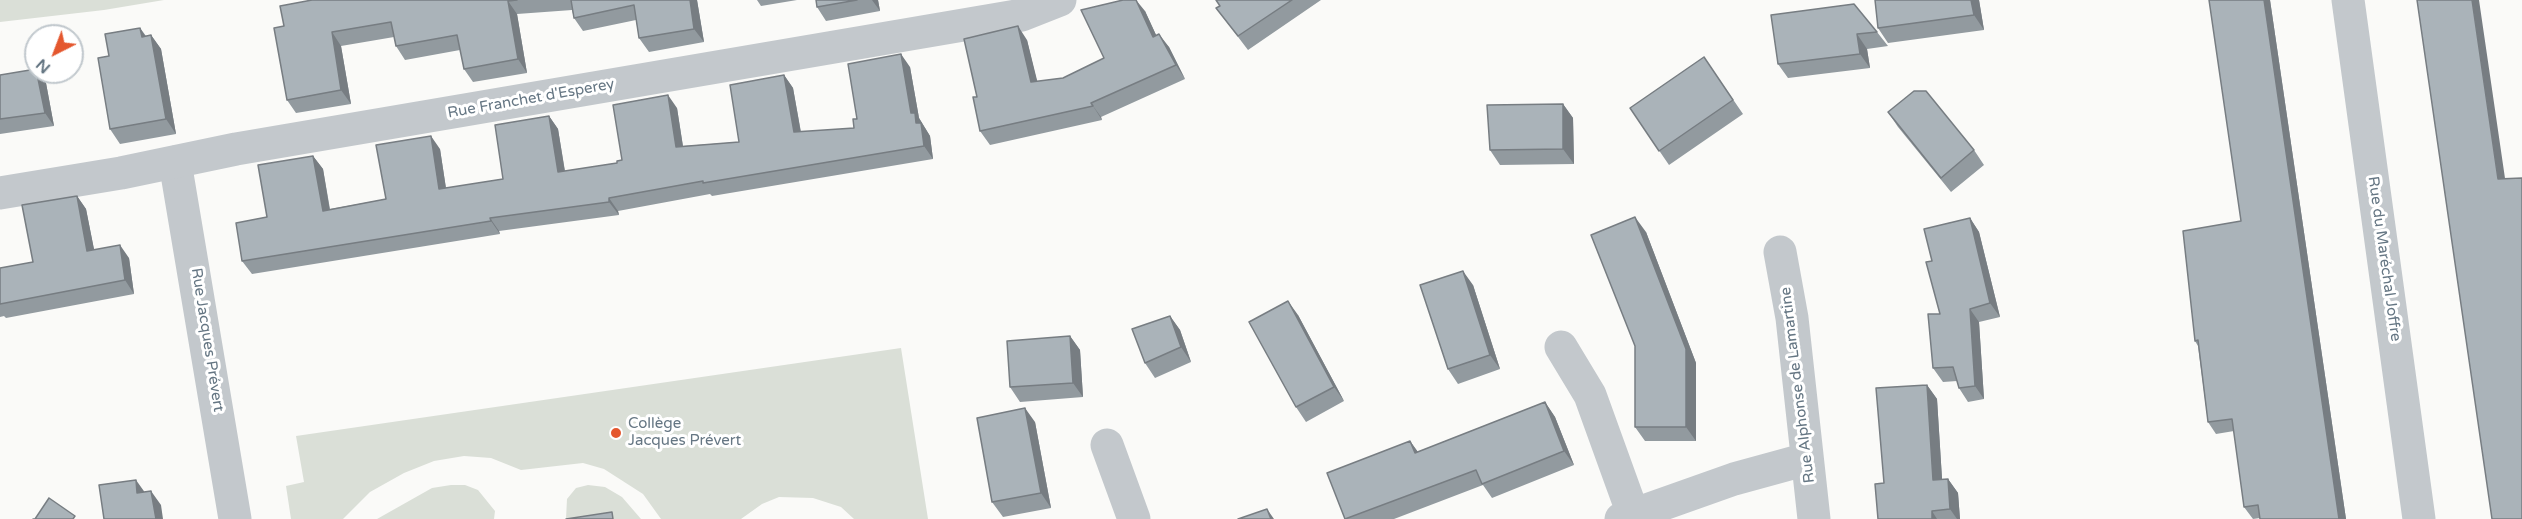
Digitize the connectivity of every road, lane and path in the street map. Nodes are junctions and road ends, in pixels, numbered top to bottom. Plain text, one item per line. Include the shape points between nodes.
1 (1060, 0) edge
2 (2348, 0) edge
3 (175, 162) junction
4 (0, 193) edge
5 (1780, 252) dead end
6 (1561, 347) dead end
7 (1107, 445) dead end
8 (1807, 459) junction
9 (1627, 517) edge
10 (236, 519) edge
11 (1134, 519) edge
12 (1814, 519) edge
13 (2419, 519) edge

1 - 3 street, Rue Franchet d'Esperey via 1022,15
2 - 13 street, Rue du Maréchal Joffre
3 - 4 street, Rue Franchet d'Esperey
3 - 10 street, Rue Jacques Prévert
5 - 8 street, Rue Alphonse de Lamartine via 1792,318
6 - 9 street via 1590,395
7 - 11 street
8 - 9 street via 1734,479
8 - 12 street, Rue Alphonse de Lamartine

